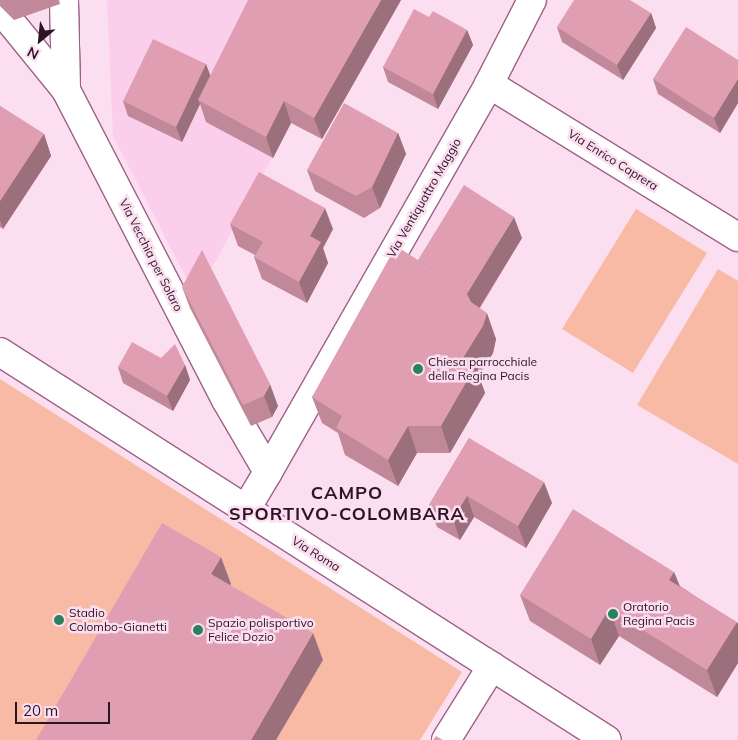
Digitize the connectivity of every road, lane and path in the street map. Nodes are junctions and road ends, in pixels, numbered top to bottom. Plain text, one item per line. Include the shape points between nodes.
1 (64, 0) edge
2 (532, 0) edge
3 (0, 9) edge
4 (489, 84) junction
5 (66, 90) junction
6 (738, 237) edge
7 (0, 352) edge
8 (268, 472) junction
9 (246, 509) junction
10 (492, 666) junction
11 (446, 740) edge
12 (607, 740) edge

1 - 5 street
2 - 4 street, Via Ventiquattro Maggio
3 - 5 street, Via Vecchia per Solaro
4 - 6 street, Via Enrico Caprera
4 - 8 street, Via Ventiquattro Maggio
5 - 8 street, Via Vecchia per Solaro via 226,400
7 - 9 street, Via Roma
8 - 9 street
9 - 10 street, Via Roma
10 - 11 street
10 - 12 street, Via Roma

